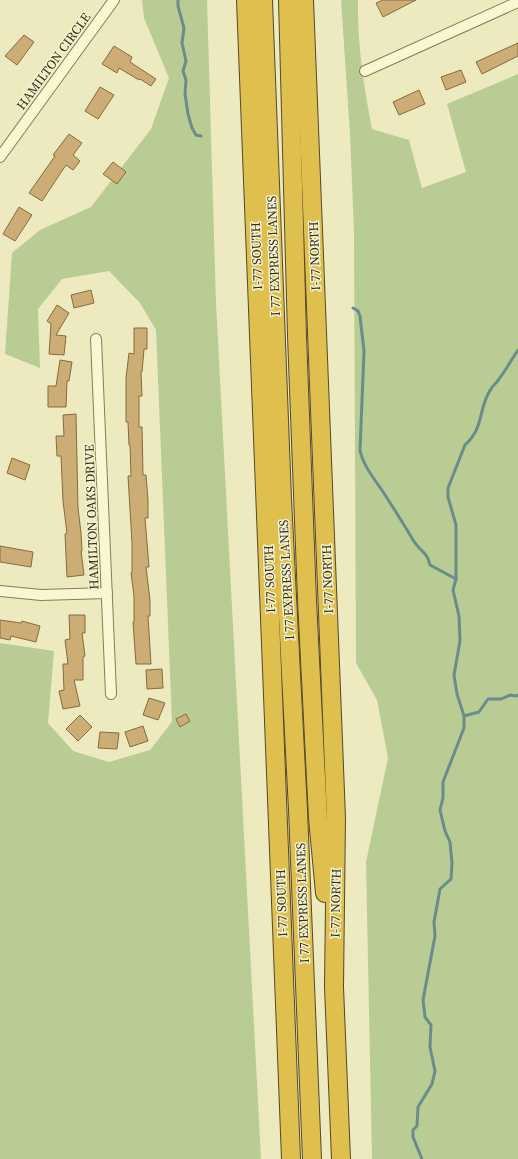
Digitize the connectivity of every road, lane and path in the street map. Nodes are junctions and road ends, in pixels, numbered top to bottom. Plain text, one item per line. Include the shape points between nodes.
1 (114, 0) edge
2 (246, 0) edge
3 (263, 0) edge
4 (288, 0) edge
5 (304, 0) edge
6 (518, 2) edge
7 (365, 70) dead end
8 (0, 157) edge
9 (96, 338) dead end
10 (0, 591) edge
11 (107, 594) junction
12 (111, 694) dead end
13 (334, 987) junction
14 (291, 1159) edge
15 (312, 1159) edge
16 (341, 1159) edge

1 - 8 street, HAMILTON CIRCLE
2 - 14 highway, I-77 SOUTH
3 - 15 highway, I 77 EXPRESS LANES via 282,499
4 - 13 highway, I 77 EXPRESS LANES via 307,600 318,818
5 - 13 highway, I-77 NORTH via 336,818
6 - 7 street
9 - 11 street, HAMILTON OAKS DRIVE
10 - 11 street via 41,595
11 - 12 street, HAMILTON OAKS DRIVE
13 - 16 highway, I-77 NORTH

